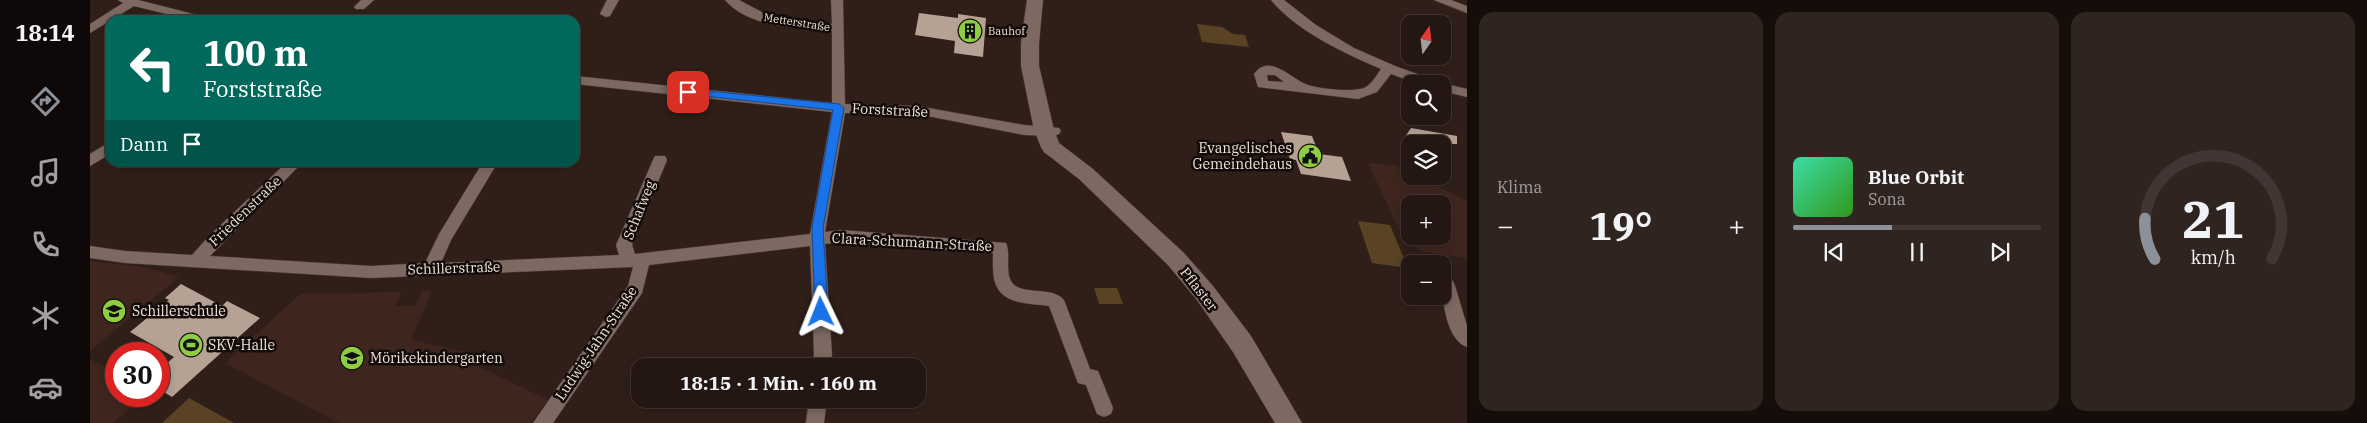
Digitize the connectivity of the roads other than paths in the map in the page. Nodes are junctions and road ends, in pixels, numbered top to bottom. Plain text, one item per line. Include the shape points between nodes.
1 (613, 0) edge
2 (731, 0) edge
3 (837, 0) edge
4 (1278, 0) edge
5 (1440, 0) edge
6 (129, 1) edge
7 (1036, 3) edge
8 (1467, 10) edge
9 (606, 14) dead end
10 (110, 15) edge
11 (185, 15) edge
12 (105, 18) edge
13 (838, 28) junction
14 (90, 29) edge
15 (1389, 68) junction
16 (1408, 75) edge
17 (580, 81) edge
18 (1306, 89) dead end
19 (1451, 89) edge
20 (1467, 93) edge
21 (839, 108) junction
22 (1049, 130) junction
23 (105, 150) edge
24 (660, 160) dead end
25 (90, 161) edge
26 (291, 167) edge
27 (488, 167) edge
28 (818, 237) junction
29 (90, 252) edge
30 (196, 261) junction
31 (629, 261) junction
32 (430, 269) junction
33 (1451, 303) edge
34 (1467, 340) edge
35 (822, 358) edge
36 (817, 408) edge
37 (1104, 408) dead end
38 (542, 423) edge
39 (815, 423) edge
40 (1289, 423) edge

1 - 9 street
2 - 13 street, Metterstraße via 752,14 770,20
3 - 13 street
4 - 15 street via 1318,31
5 - 8 street
6 - 10 street
6 - 11 street
7 - 22 street, Pflaster via 1030,66 1039,109
12 - 14 street
13 - 21 street
15 - 16 street
15 - 18 street via 1372,89 1358,95
17 - 21 street, Forststraße
19 - 20 street
21 - 22 street, Forststraße via 917,110 1024,130
21 - 28 street
22 - 40 street, Pflaster via 1051,147 1086,174 1176,259 1205,293 1242,344
23 - 25 street
24 - 31 street, Schafweg via 624,245
26 - 30 street, Friedenstraße
27 - 32 street via 444,238
28 - 31 street, Schillerstraße
28 - 35 street
28 - 37 street, Clara-Schumann-Straße via 1000,247 1003,283 1014,294 1054,300 1058,305 1084,377 1092,377
29 - 30 street, Schillerstraße
30 - 32 street, Schillerstraße via 371,272
31 - 32 street, Schillerstraße
31 - 38 street, Ludwig-Jahn-Straße via 636,288
33 - 34 street via 1459,329
36 - 39 street

